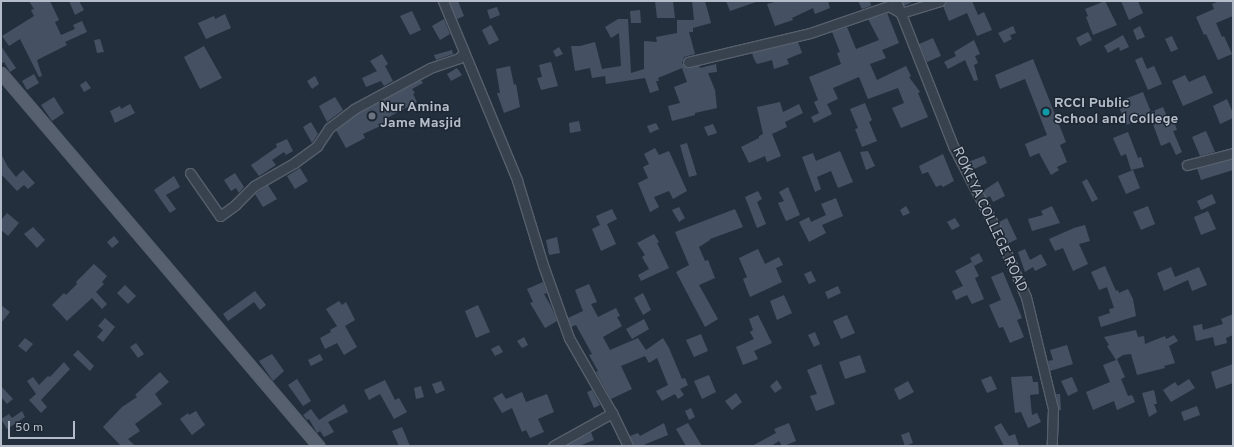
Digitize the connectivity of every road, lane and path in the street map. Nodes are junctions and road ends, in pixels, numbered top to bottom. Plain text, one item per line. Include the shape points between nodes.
1 (443, 1) edge
2 (896, 1) edge
3 (940, 1) edge
4 (901, 13) junction
5 (463, 54) junction
6 (688, 62) dead end
7 (1, 73) edge
8 (1233, 153) edge
9 (1187, 165) dead end
10 (190, 172) dead end
11 (612, 413) junction
12 (319, 446) edge
13 (553, 446) edge
14 (628, 446) edge
15 (1052, 446) edge

1 - 5 street
2 - 4 street, ROKEYA COLLEGE ROAD
3 - 4 street
4 - 6 street via 889,6 810,33
4 - 15 street, ROKEYA COLLEGE ROAD via 953,146 996,229 1026,297 1053,409
5 - 10 street via 459,58 430,68 354,109 330,128 317,146 294,163 254,186 220,216
5 - 11 street via 517,180 569,338
7 - 12 main road
8 - 9 street
11 - 13 street
11 - 14 street

